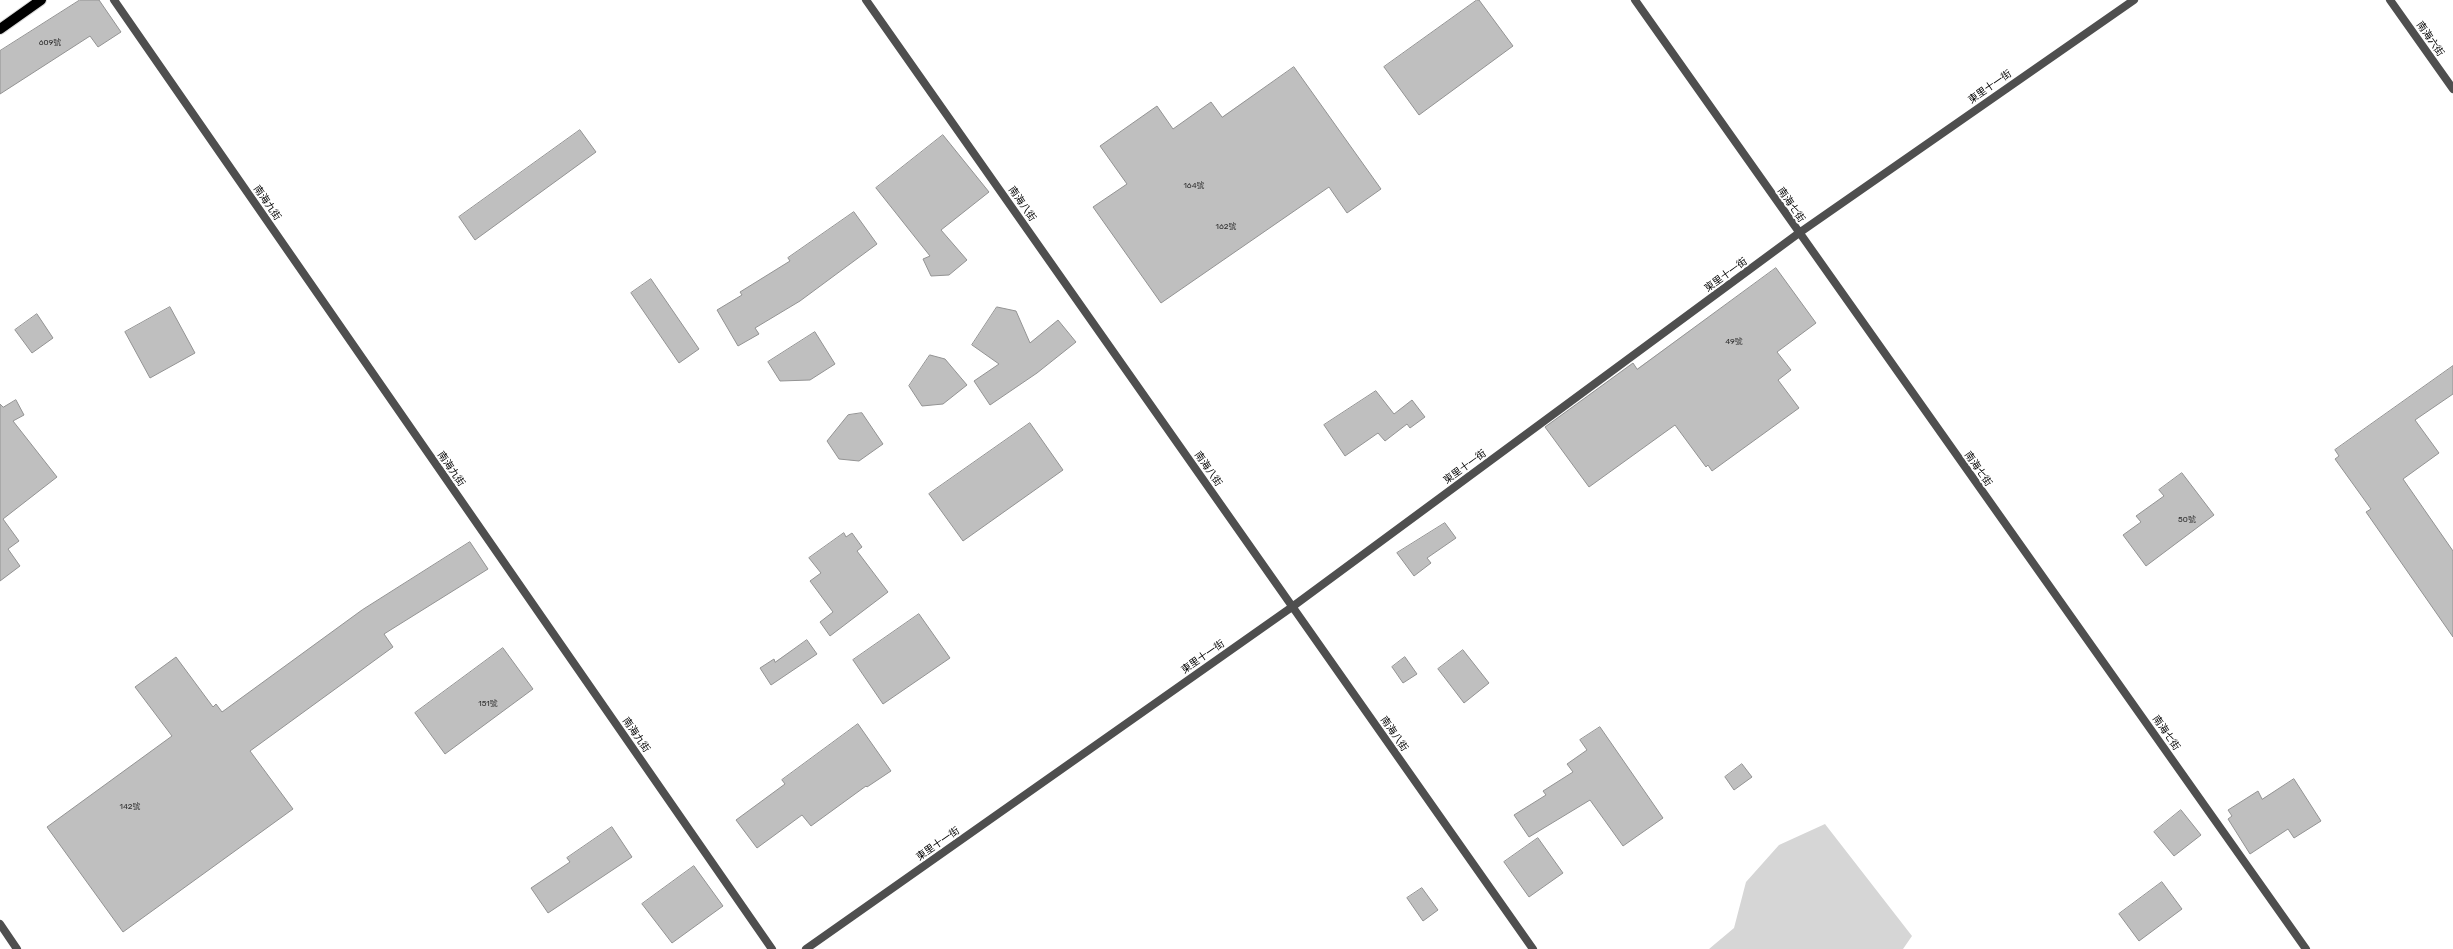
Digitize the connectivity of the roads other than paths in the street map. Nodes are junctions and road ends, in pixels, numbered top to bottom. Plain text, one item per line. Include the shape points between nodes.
1 (41, 0) edge
2 (114, 0) edge
3 (866, 0) edge
4 (1635, 0) edge
5 (2134, 0) edge
6 (2390, 0) edge
7 (0, 29) edge
8 (2453, 89) edge
9 (1799, 233) junction
10 (1292, 606) junction
11 (0, 924) edge
12 (17, 949) edge
13 (772, 949) edge
14 (806, 949) edge
15 (1533, 949) edge
16 (2306, 949) edge

1 - 7 main road
2 - 13 street, 南海九街
3 - 10 street, 南海八街
4 - 9 street, 南海七街
5 - 9 street, 東里十一街
6 - 8 street, 南海六街
9 - 10 street, 東里十一街
9 - 16 street, 南海七街
10 - 14 street, 東里十一街
10 - 15 street, 南海八街
11 - 12 street

